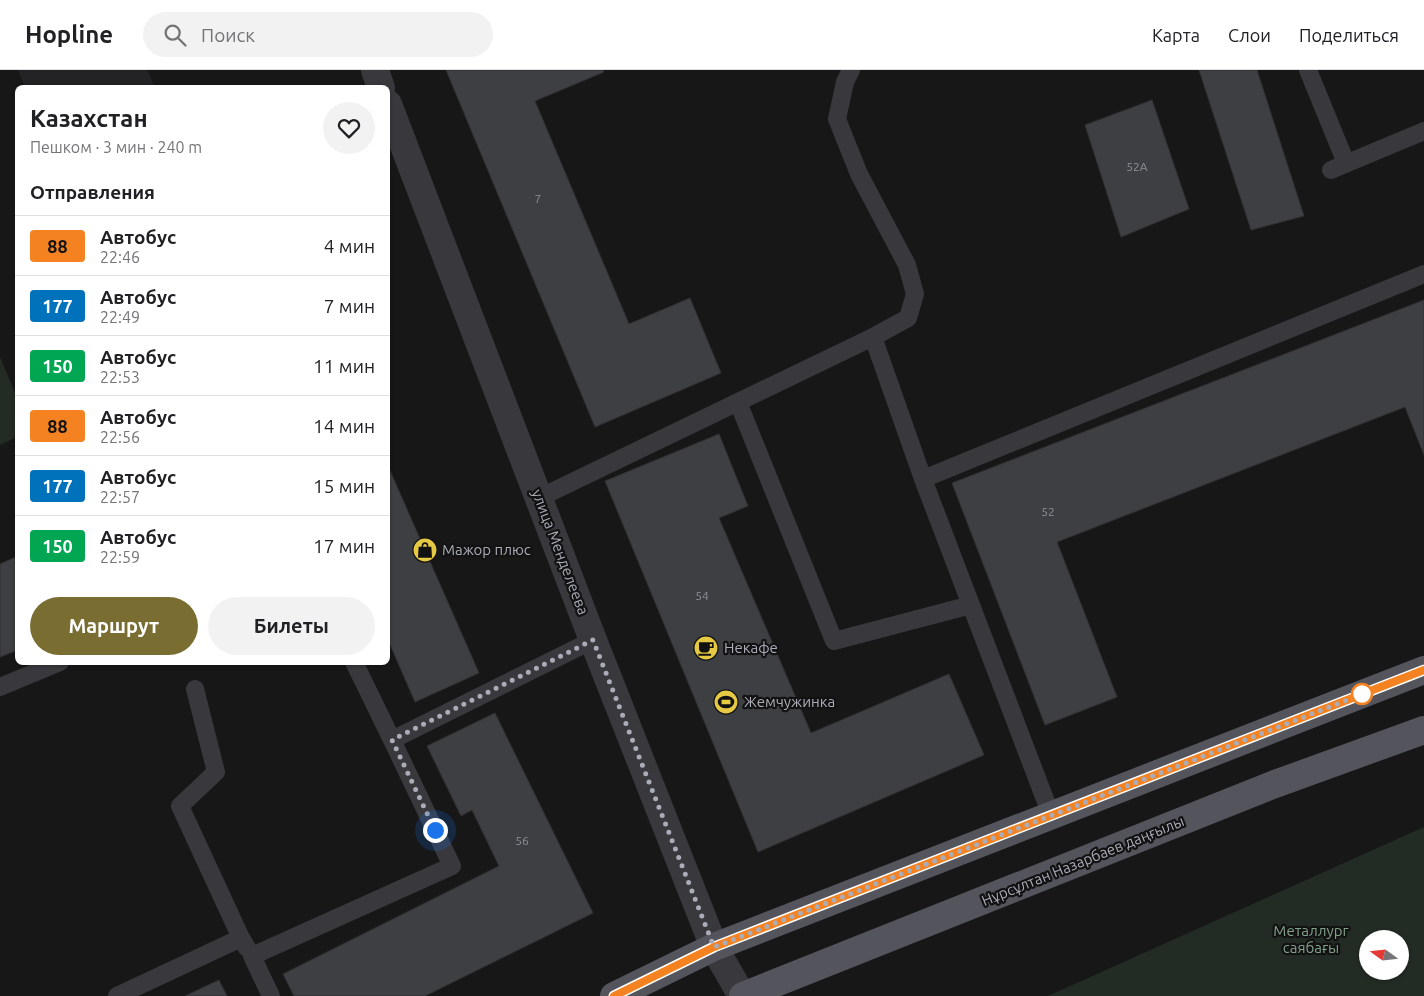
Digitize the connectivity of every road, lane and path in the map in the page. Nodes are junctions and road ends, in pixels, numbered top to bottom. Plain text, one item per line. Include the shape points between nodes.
1 (375, 70) edge
2 (851, 70) edge
3 (1308, 70) edge
4 (380, 85) edge
5 (390, 109) edge
6 (1424, 131) edge
7 (1424, 274) edge
8 (874, 336) junction
9 (738, 402) junction
10 (923, 479) junction
11 (539, 498) junction
12 (971, 605) junction
13 (593, 640) junction
14 (53, 665) edge
15 (355, 665) edge
16 (1424, 670) edge
17 (0, 687) edge
18 (195, 689) dead end
19 (1424, 730) edge
20 (392, 740) junction
21 (1051, 815) junction
22 (240, 938) junction
23 (714, 947) junction
24 (252, 956) junction
25 (117, 996) edge
26 (271, 996) edge
27 (614, 996) edge
28 (742, 996) edge

1 - 4 street
2 - 8 lane via 844,82 836,119 859,174 907,265 916,294 908,318
3 - 6 lane via 1339,166
5 - 11 street, улица Менделеева
7 - 10 lane
8 - 9 lane
8 - 10 lane
9 - 11 lane
9 - 12 lane via 834,641
10 - 12 lane
11 - 13 street, улица Менделеева
12 - 21 lane
13 - 20 lane
13 - 23 street, улица Менделеева
14 - 17 lane
15 - 20 lane
16 - 21 main road
18 - 22 lane via 216,772 180,806
19 - 28 main road, Нұрсұлтан Назарбаев даңғылы via 1275,784
20 - 24 lane via 452,866
21 - 23 main road
22 - 24 lane
22 - 25 lane
23 - 27 main road
23 - 28 street, улица Менделеева
24 - 26 lane

